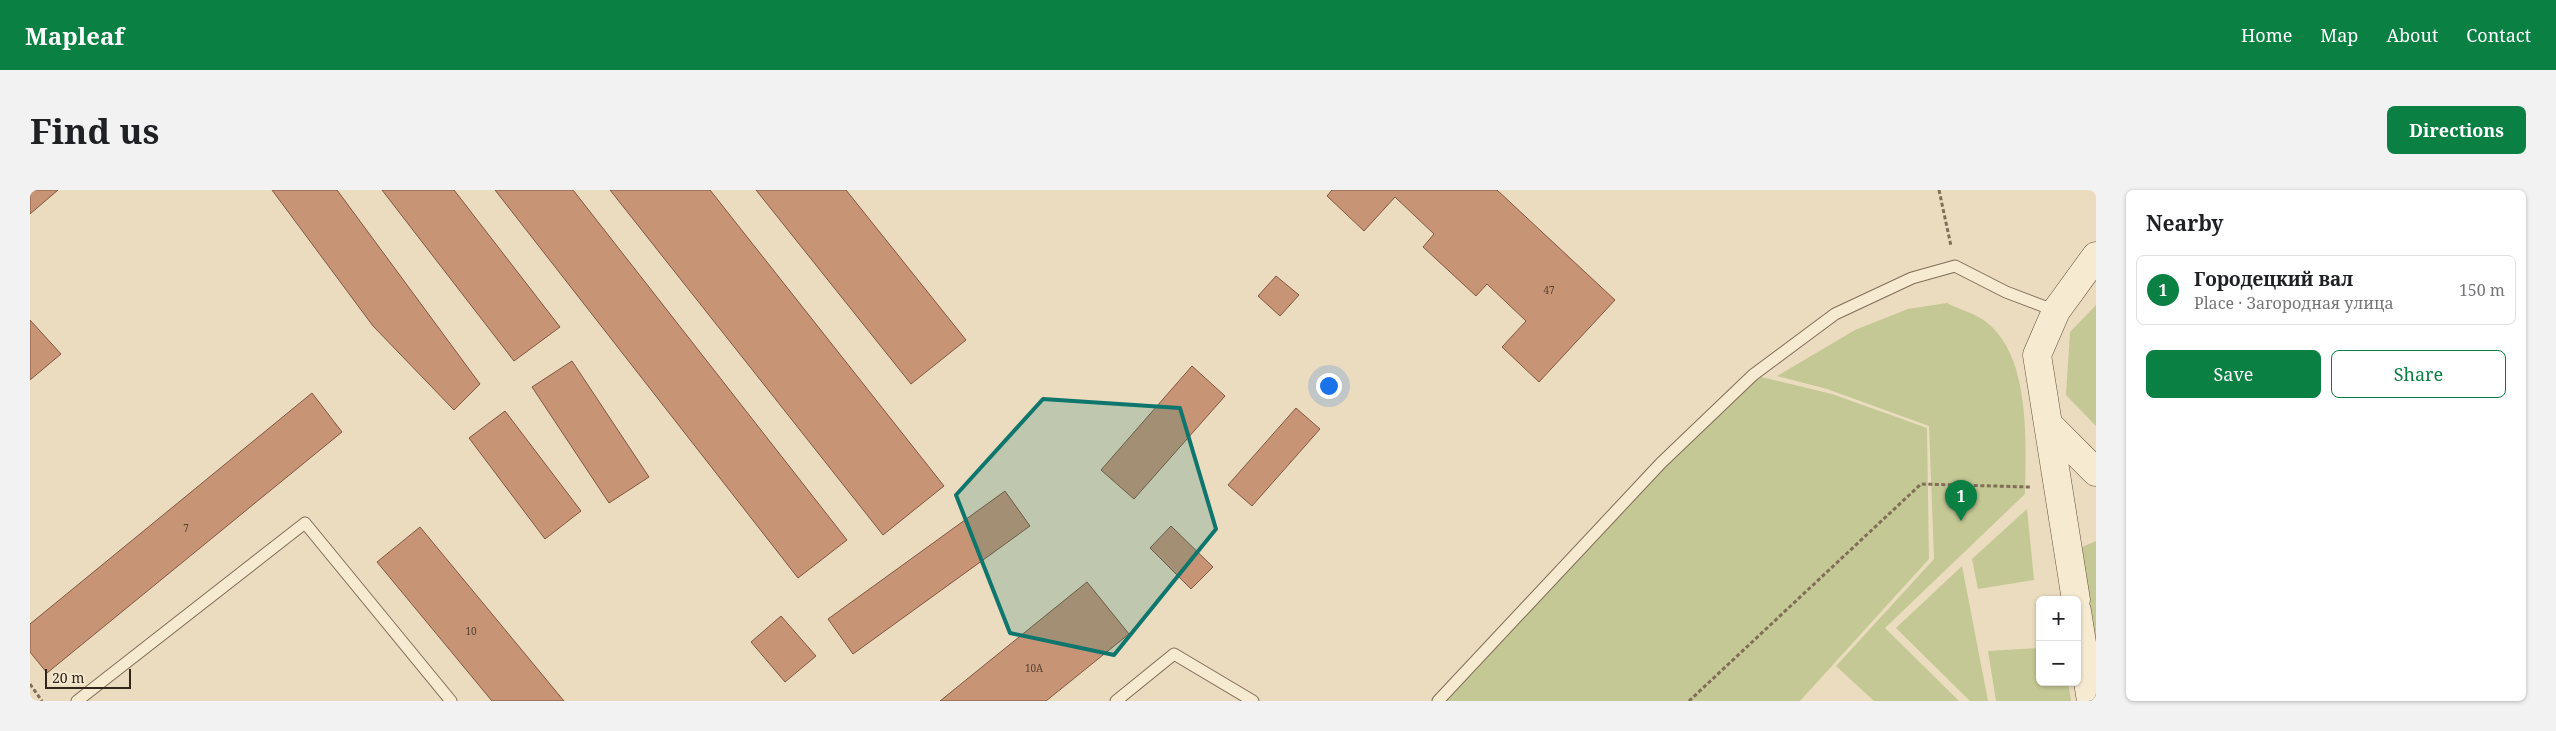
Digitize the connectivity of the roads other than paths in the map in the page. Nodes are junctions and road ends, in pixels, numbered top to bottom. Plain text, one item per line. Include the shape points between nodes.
1 (2096, 256) edge
2 (2056, 312) junction
3 (2049, 425) junction
4 (2096, 472) edge
5 (2075, 596) edge
6 (2081, 637) edge
7 (77, 701) edge
8 (451, 701) edge
9 (1116, 701) edge
10 (1253, 701) edge
11 (1438, 701) edge
12 (2091, 701) edge

1 - 2 street
2 - 3 street via 2037,356
2 - 11 lane via 2006,292 1955,266 1912,278 1834,314 1753,375 1661,463
3 - 4 street
3 - 5 street
6 - 12 street
7 - 8 lane via 305,523
9 - 10 lane via 1174,654

